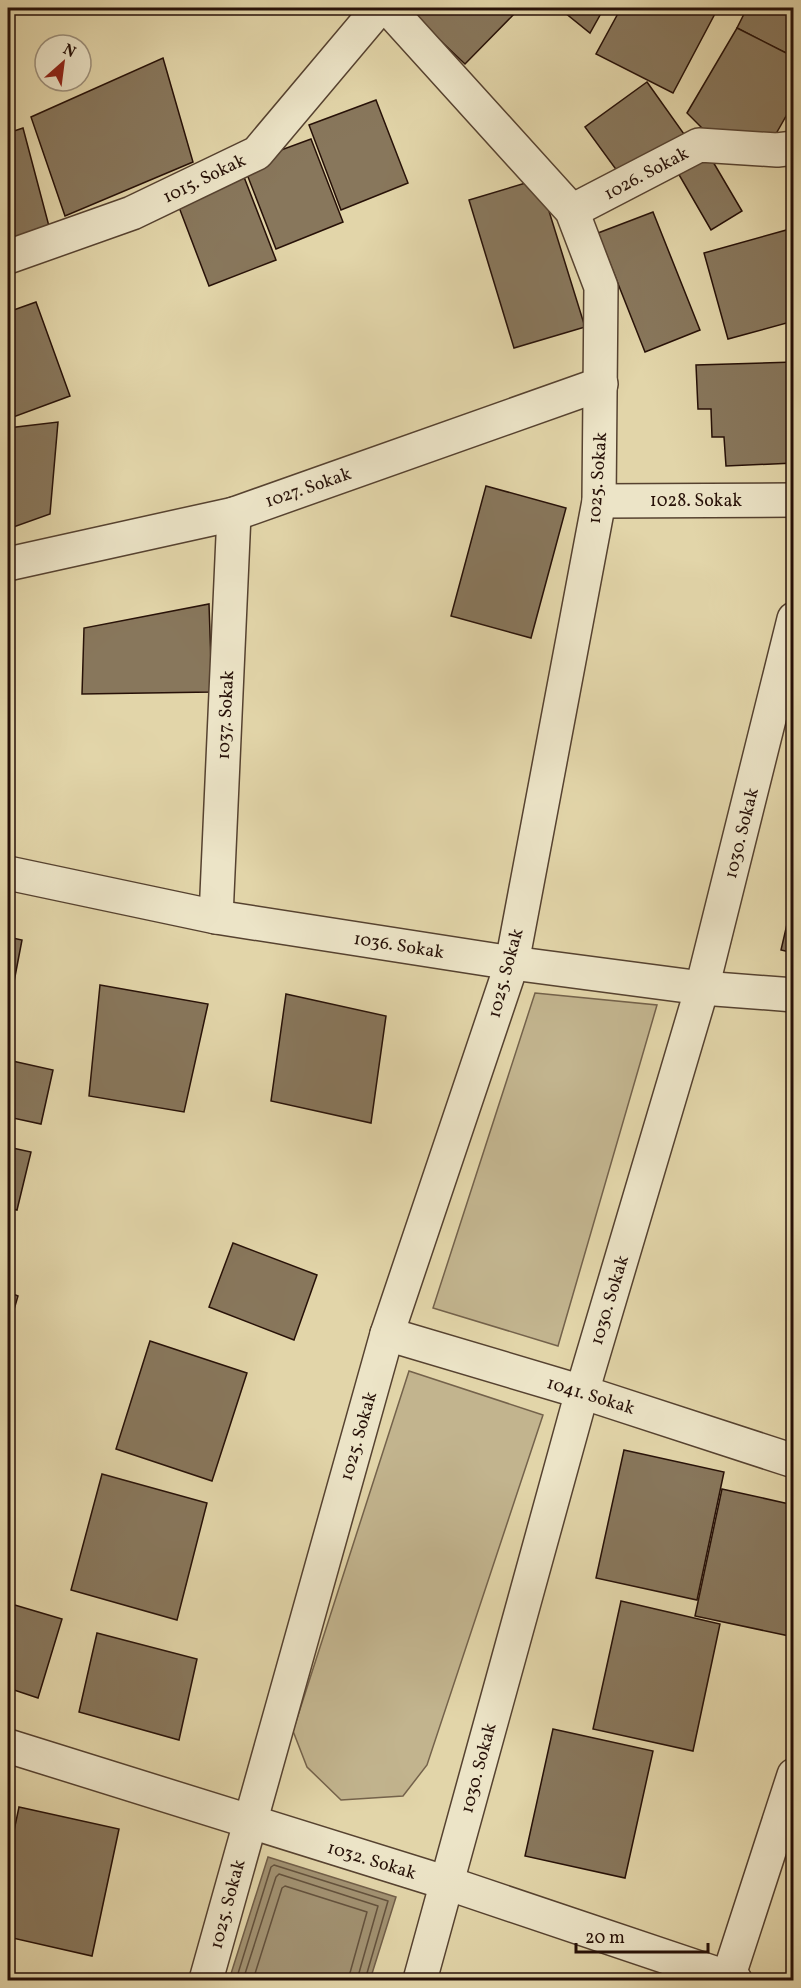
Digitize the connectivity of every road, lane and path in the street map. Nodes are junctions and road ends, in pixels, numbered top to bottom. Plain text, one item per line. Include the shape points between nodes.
1 (379, 8) edge
2 (388, 8) edge
3 (794, 148) edge
4 (572, 211) junction
5 (8, 257) edge
6 (602, 384) junction
7 (794, 500) edge
8 (599, 501) junction
9 (234, 514) junction
10 (8, 564) edge
11 (794, 619) edge
12 (8, 873) edge
13 (216, 917) junction
14 (512, 963) junction
15 (702, 988) junction
16 (794, 995) edge
17 (387, 1334) junction
18 (582, 1392) junction
19 (794, 1461) edge
20 (8, 1746) edge
21 (794, 1775) edge
22 (250, 1822) junction
23 (447, 1883) junction
24 (731, 1979) edge
25 (206, 1980) edge
26 (420, 1980) edge

1 - 5 street, 1015. Sokak via 257,153 132,213
2 - 4 street, 1025. Sokak
3 - 4 street, 1026. Sokak via 699,145
4 - 6 street, 1025. Sokak via 601,287
6 - 8 street, 1025. Sokak
6 - 9 street, 1027. Sokak
7 - 8 street, 1028. Sokak
8 - 14 street, 1025. Sokak
9 - 10 street, 1027. Sokak
9 - 13 street, 1037. Sokak
11 - 15 street, 1030. Sokak
12 - 13 street, 1036. Sokak
13 - 14 street, 1036. Sokak
14 - 15 street, 1036. Sokak
14 - 17 street, 1025. Sokak
15 - 16 street, 1036. Sokak
15 - 18 street, 1030. Sokak
17 - 18 street, 1041. Sokak
17 - 22 street, 1025. Sokak
18 - 19 street, 1041. Sokak
18 - 23 street, 1030. Sokak
20 - 22 street, 1032. Sokak
21 - 24 street
22 - 23 street, 1032. Sokak
22 - 25 street, 1025. Sokak
23 - 24 street, 1032. Sokak
23 - 26 street, 1030. Sokak

